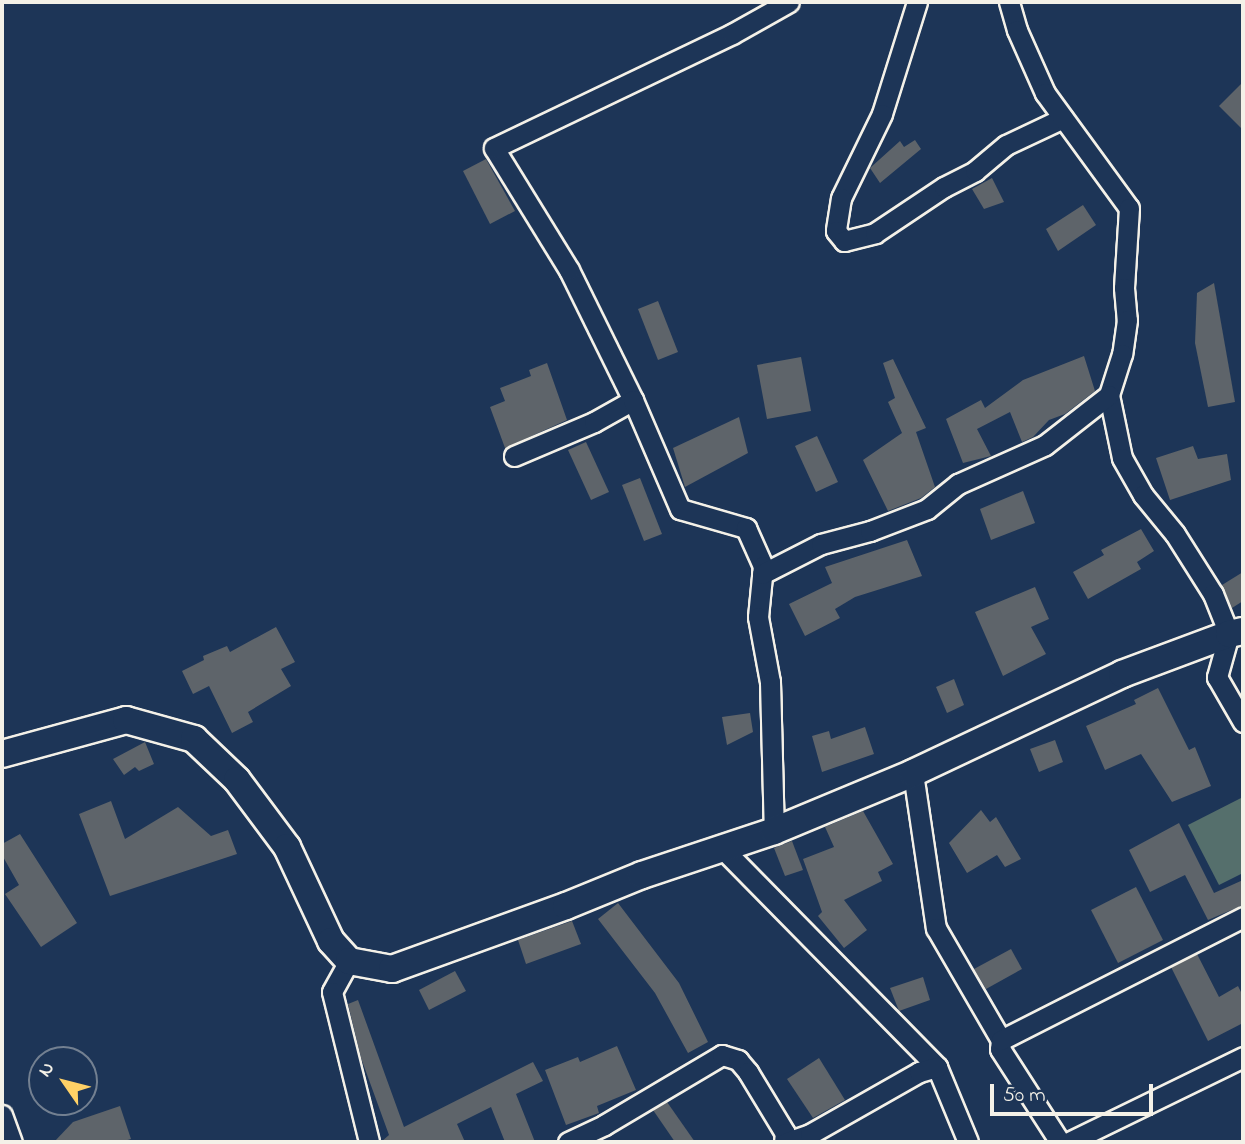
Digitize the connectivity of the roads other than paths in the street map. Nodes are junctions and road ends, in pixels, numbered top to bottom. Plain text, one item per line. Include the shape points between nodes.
1 (789, 2) edge
2 (917, 2) edge
3 (1009, 2) edge
4 (1063, 118) junction
5 (1109, 395) junction
6 (633, 400) junction
7 (514, 456) dead end
8 (762, 574) junction
9 (1236, 633) edge
10 (1243, 722) edge
11 (2, 754) edge
12 (913, 773) junction
13 (774, 831) junction
14 (721, 847) junction
15 (1243, 917) edge
16 (349, 961) junction
17 (1001, 1040) junction
18 (1243, 1057) edge
19 (937, 1067) junction
20 (2, 1115) edge
21 (12, 1142) edge
22 (369, 1142) edge
23 (568, 1142) edge
24 (785, 1142) edge
25 (968, 1142) edge
26 (1060, 1142) edge
27 (1069, 1142) edge

1 - 6 street via 494,148 569,270
2 - 4 street via 881,114 841,198 836,231 844,241 876,233 975,171 1006,145
3 - 4 street via 1045,93
4 - 5 street via 1129,208 1124,288 1127,320
5 - 8 street via 1045,445 958,484 927,509 821,544
5 - 9 street via 1122,458
6 - 7 street
6 - 8 street via 680,509 746,528 763,566
8 - 13 street via 758,617 770,682
9 - 10 street via 1217,677
9 - 12 street via 1122,674
11 - 16 street via 126,720 194,739 237,780 286,847 331,941
12 - 13 street
12 - 17 street via 936,928
13 - 14 street
14 - 16 street via 392,969
14 - 19 street
15 - 17 street
16 - 22 street via 332,992
17 - 26 street via 1000,1049
18 - 27 street
19 - 24 street via 919,1072 810,1134
19 - 25 street
20 - 21 street
23 - 24 street via 722,1055 738,1060 748,1072 785,1133

